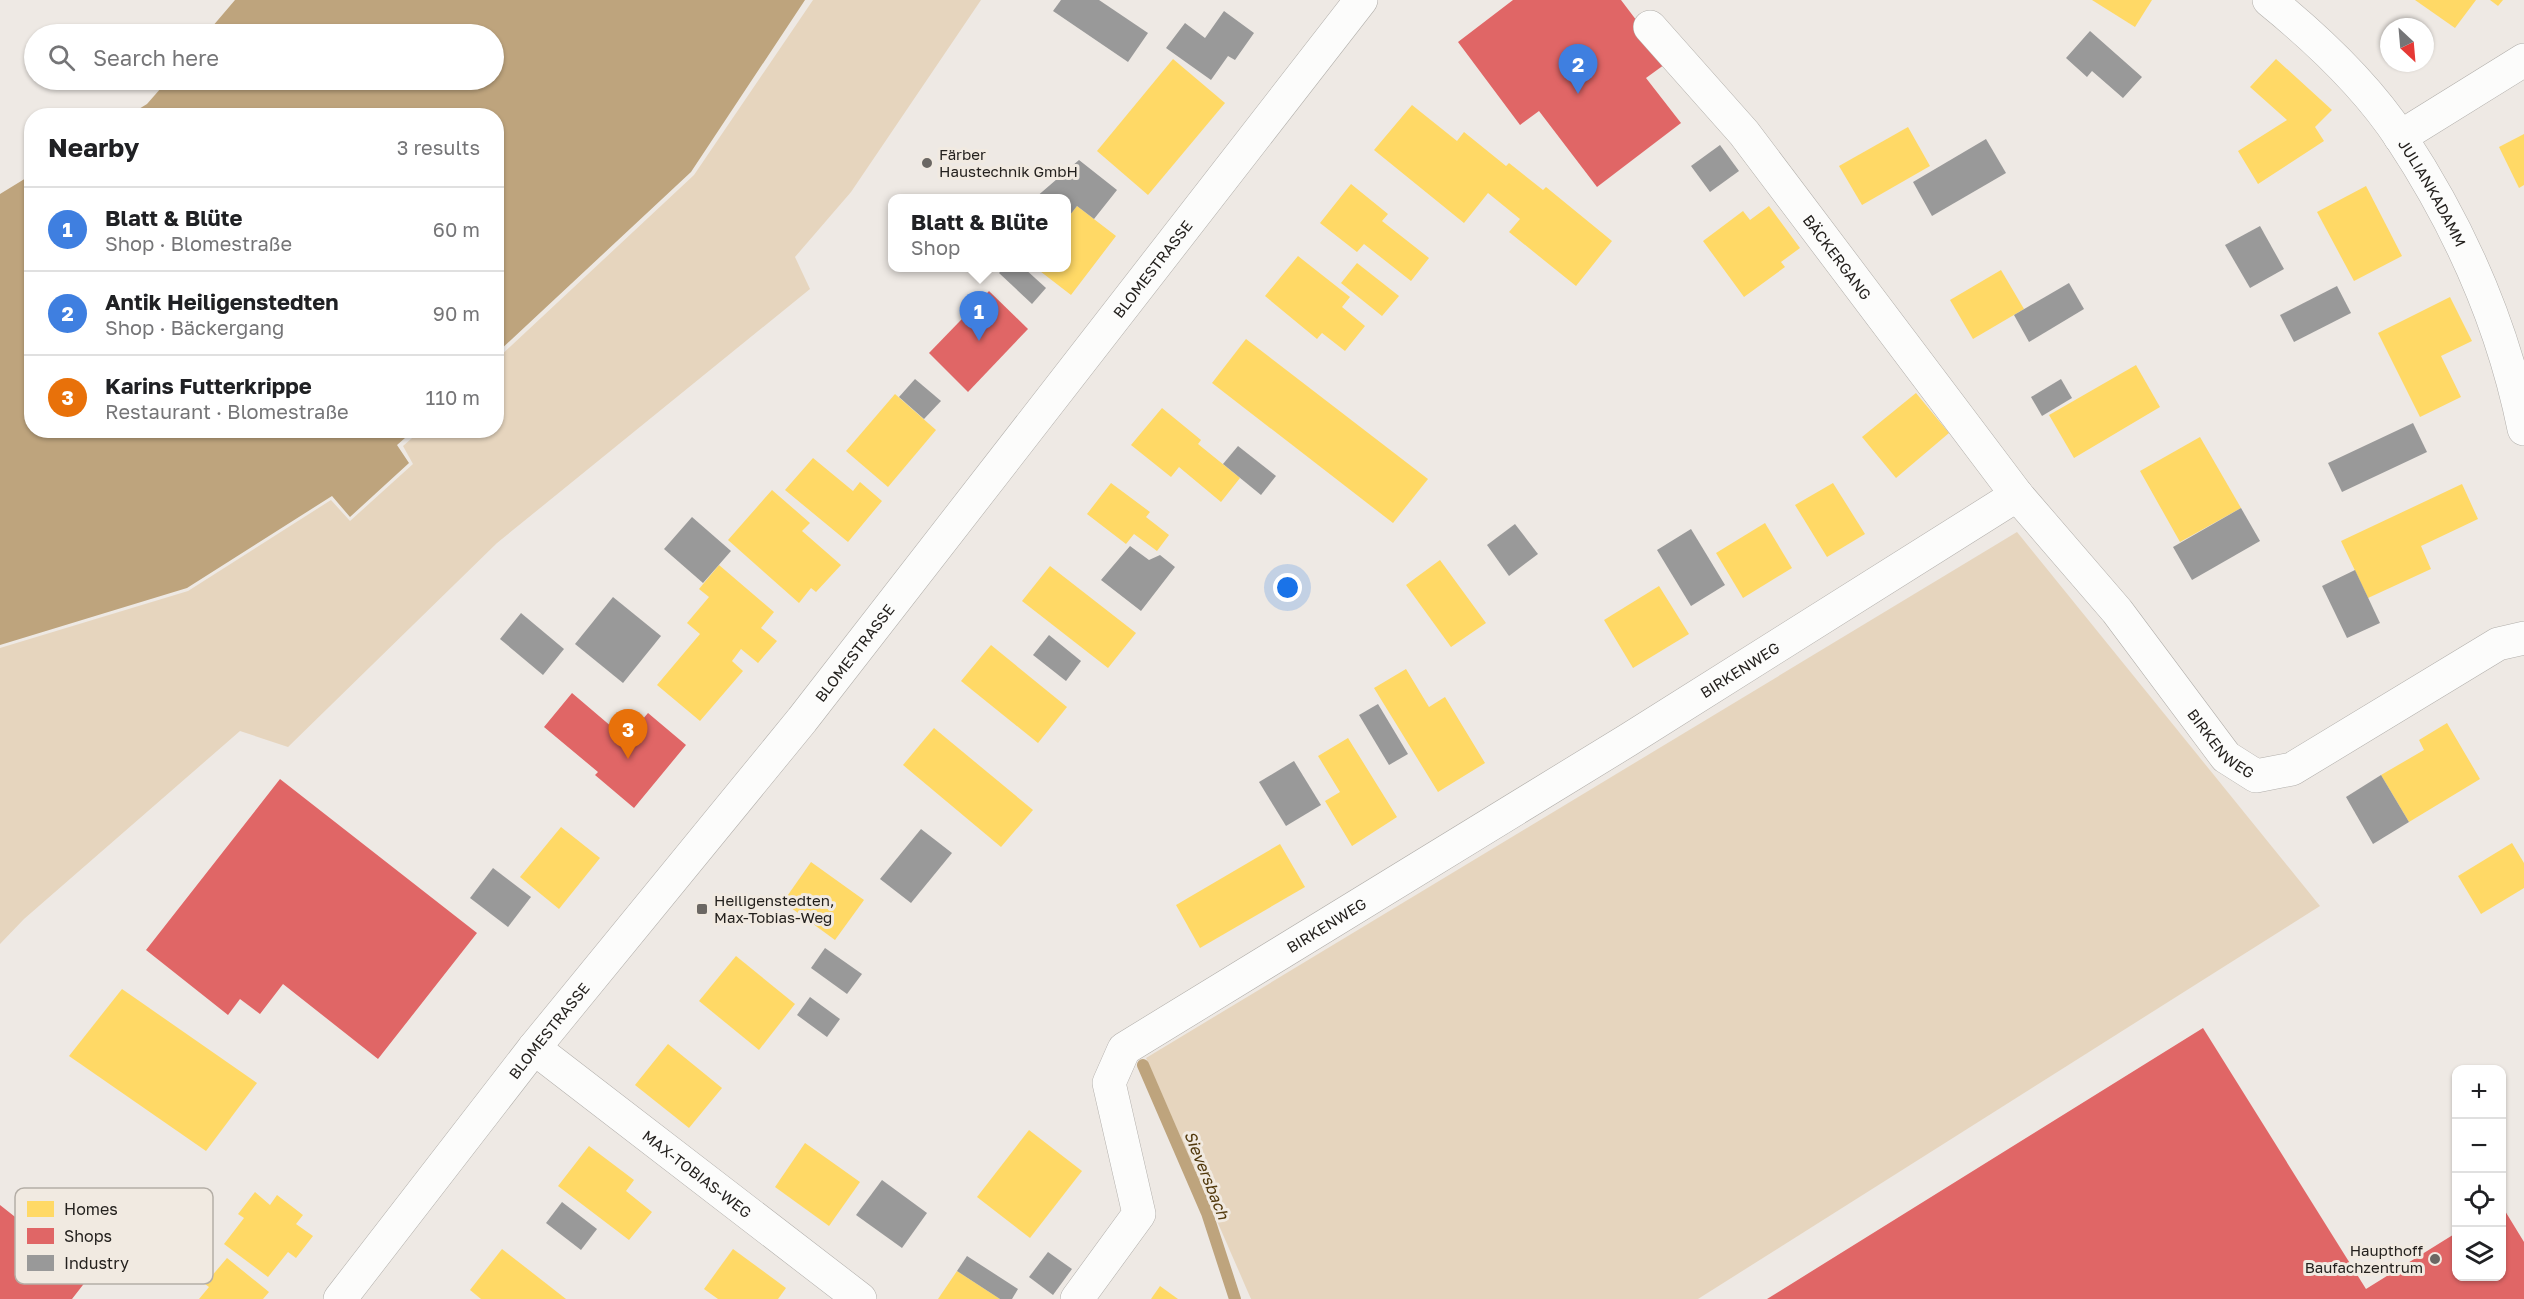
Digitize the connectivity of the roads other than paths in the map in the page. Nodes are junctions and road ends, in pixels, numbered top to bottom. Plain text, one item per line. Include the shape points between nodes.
1 (1361, 0) edge
2 (2269, 0) edge
3 (1650, 27) dead end
4 (2524, 60) edge
5 (2400, 137) junction
6 (2524, 429) edge
7 (2017, 495) junction
8 (2524, 638) edge
9 (534, 1048) junction
10 (340, 1299) edge
11 (860, 1299) edge
12 (1077, 1299) edge

1 - 9 street, BLOMESTRASSE via 802,720
2 - 5 street, JULIANKADAMM via 2328,53
3 - 7 street, BÄCKERGANG via 1744,132
4 - 5 street
5 - 6 street, JULIANKADAMM via 2460,240 2490,309
7 - 8 street, BIRKENWEG via 2118,611 2226,757 2256,776 2292,769 2498,644
7 - 12 street, BIRKENWEG via 1628,740 1124,1049 1108,1083 1139,1214
9 - 10 street, BLOMESTRASSE
9 - 11 street, MAX-TOBIAS-WEG

